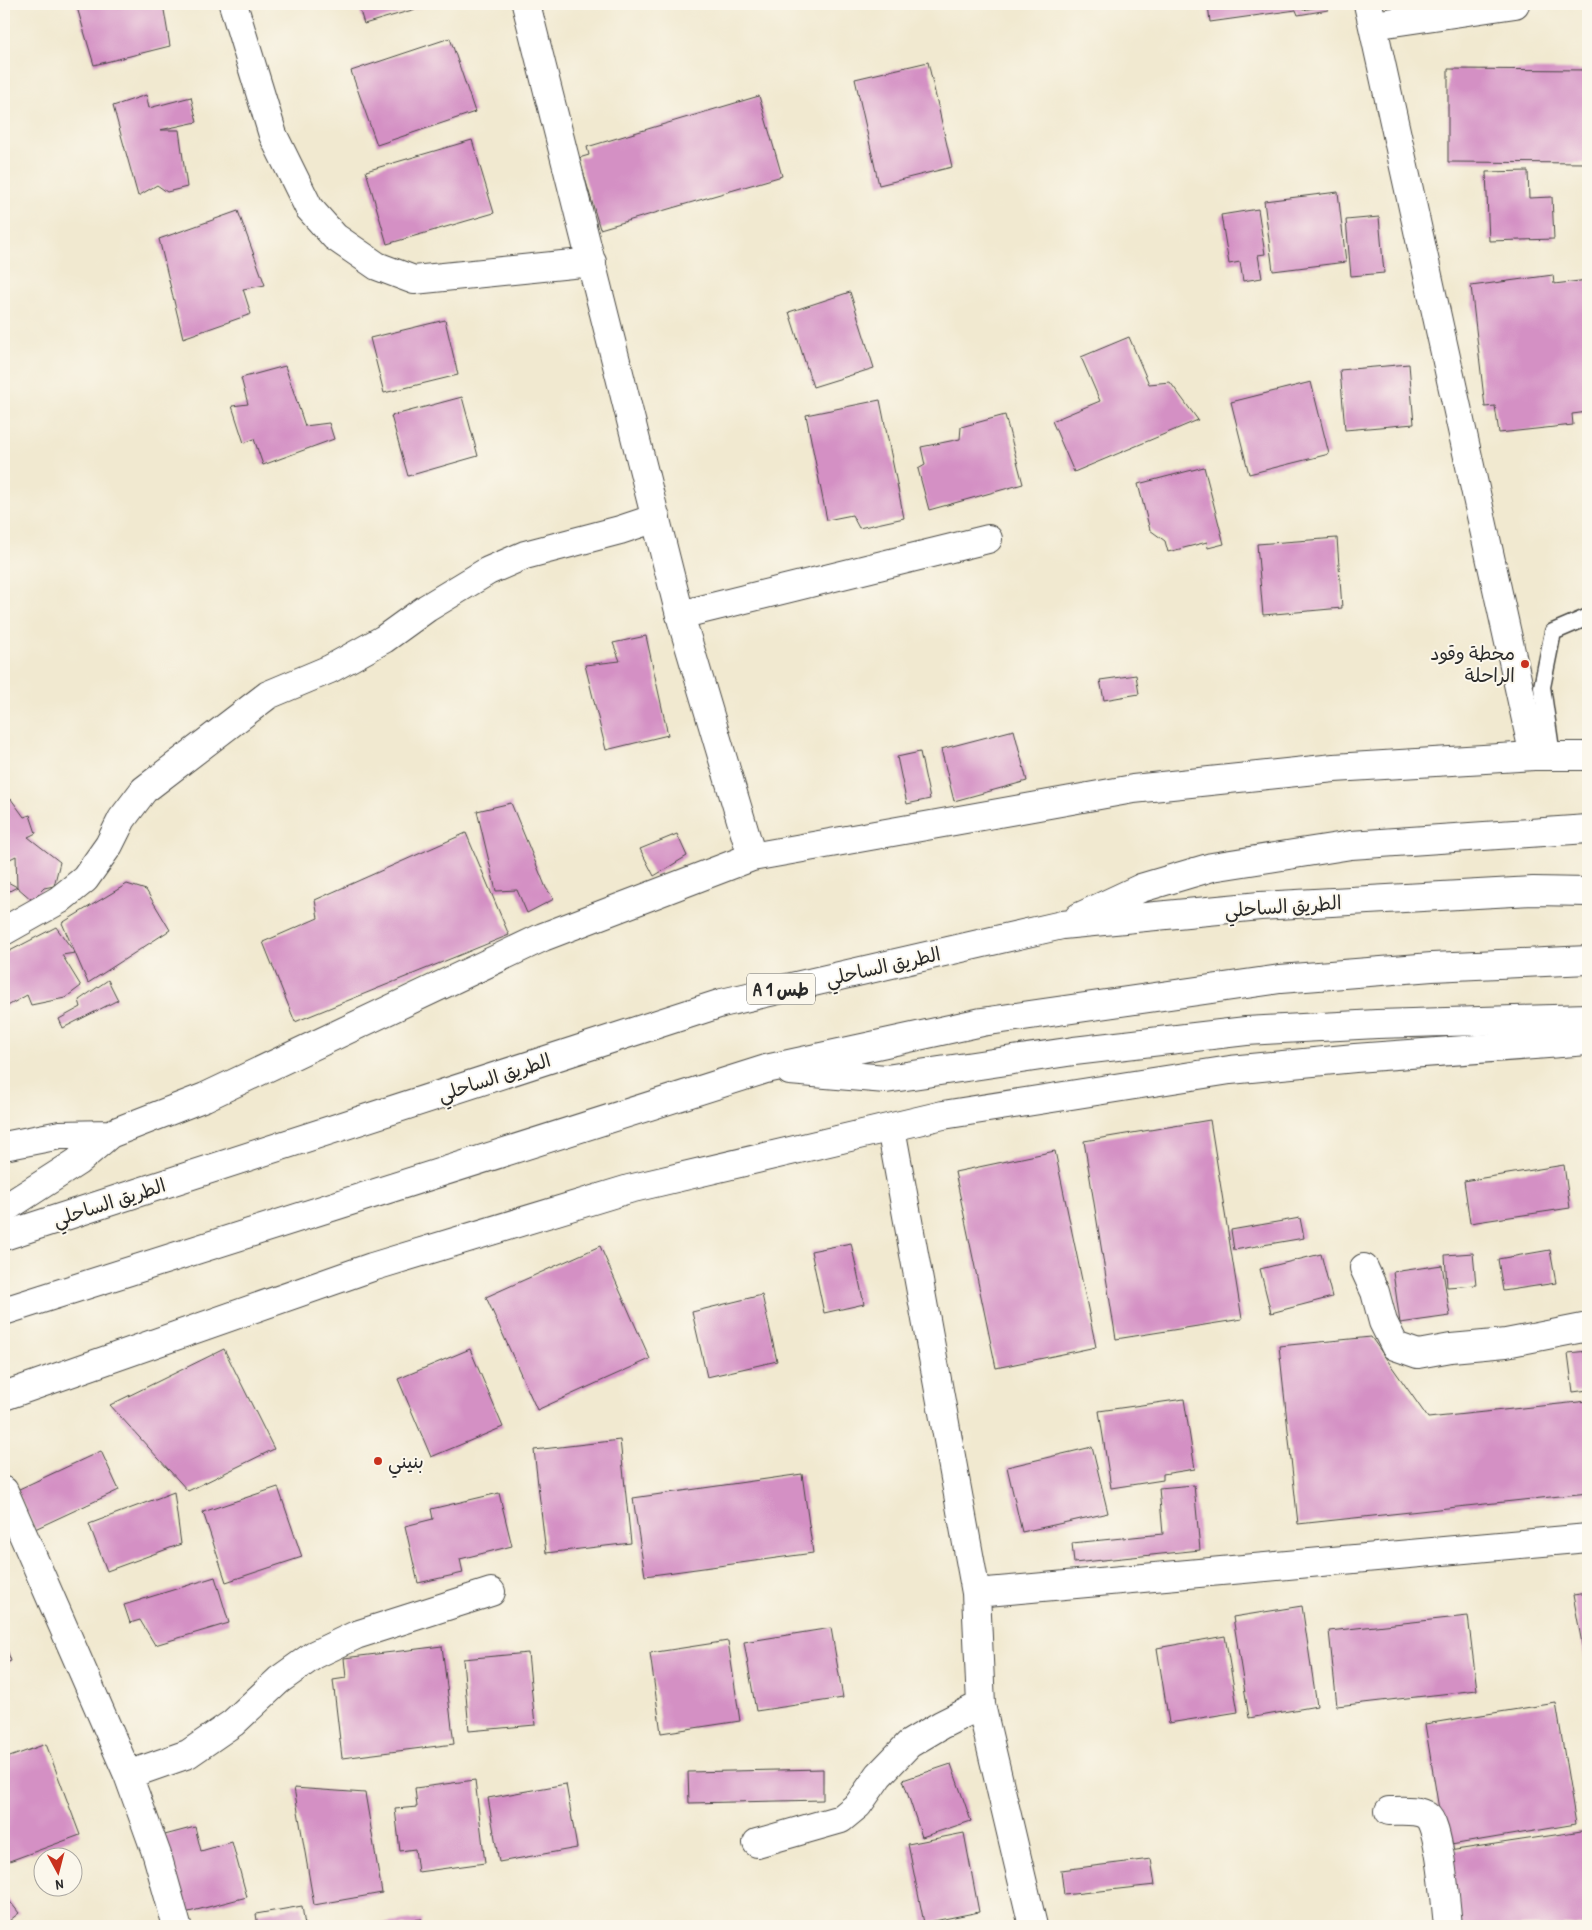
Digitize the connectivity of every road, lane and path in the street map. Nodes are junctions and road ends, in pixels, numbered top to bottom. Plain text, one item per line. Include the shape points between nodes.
1 (233, 4) edge
2 (526, 4) edge
3 (1516, 4) edge
4 (1371, 15) edge
5 (592, 262) junction
6 (656, 518) junction
7 (988, 539) dead end
8 (680, 614) junction
9 (1588, 617) edge
10 (1543, 756) junction
11 (1588, 756) edge
12 (1588, 829) edge
13 (752, 857) junction
14 (1588, 892) edge
15 (1062, 925) junction
16 (4, 931) edge
17 (1588, 960) edge
18 (1587, 1030) edge
19 (766, 1069) junction
20 (891, 1128) junction
21 (110, 1134) junction
22 (4, 1146) edge
23 (4, 1209) edge
24 (4, 1236) edge
25 (1364, 1268) dead end
26 (4, 1311) edge
27 (1588, 1327) edge
28 (4, 1396) edge
29 (4, 1491) edge
30 (1588, 1538) edge
31 (491, 1592) dead end
32 (976, 1593) junction
33 (981, 1705) junction
34 (128, 1775) junction
35 (1389, 1811) dead end
36 (757, 1843) dead end
37 (177, 1926) edge
38 (1033, 1926) edge
39 (1448, 1926) edge

1 - 5 main road via 273,135 309,208 335,237 377,266 414,280
2 - 5 main road
3 - 4 main road
4 - 10 main road
5 - 6 main road
6 - 8 main road
6 - 16 main road via 525,555 488,571 427,608 384,640 330,669 268,695 144,790 85,879 59,900
7 - 8 main road
8 - 13 main road
9 - 10 lane via 1553,632 1542,688
10 - 11 main road
10 - 13 main road via 1334,768 1133,789
12 - 15 main road via 1351,845 1212,867 1141,888
13 - 21 main road via 543,937 205,1097
14 - 15 main road, الطريق الساحلي / A 1 طس via 1533,891 1260,906
15 - 24 main road, الطريق الساحلي / A 1 طس via 722,1003
17 - 19 main road via 1432,967 1280,979 982,1022
18 - 19 main road via 1377,1024 1246,1031 886,1079
18 - 20 main road via 1230,1070 943,1114
19 - 26 main road
20 - 28 main road via 629,1189 372,1267
20 - 32 main road
21 - 22 main road via 60,1134
21 - 23 main road via 77,1162
25 - 27 main road via 1395,1346 1418,1354 1506,1344
29 - 34 main road
30 - 32 main road
31 - 34 main road via 356,1635 314,1655 279,1680 233,1723 188,1754
32 - 33 main road
33 - 36 main road via 909,1744 879,1774 858,1805 841,1819
33 - 38 main road
34 - 37 main road via 157,1855
35 - 39 main road via 1427,1816 1433,1823

